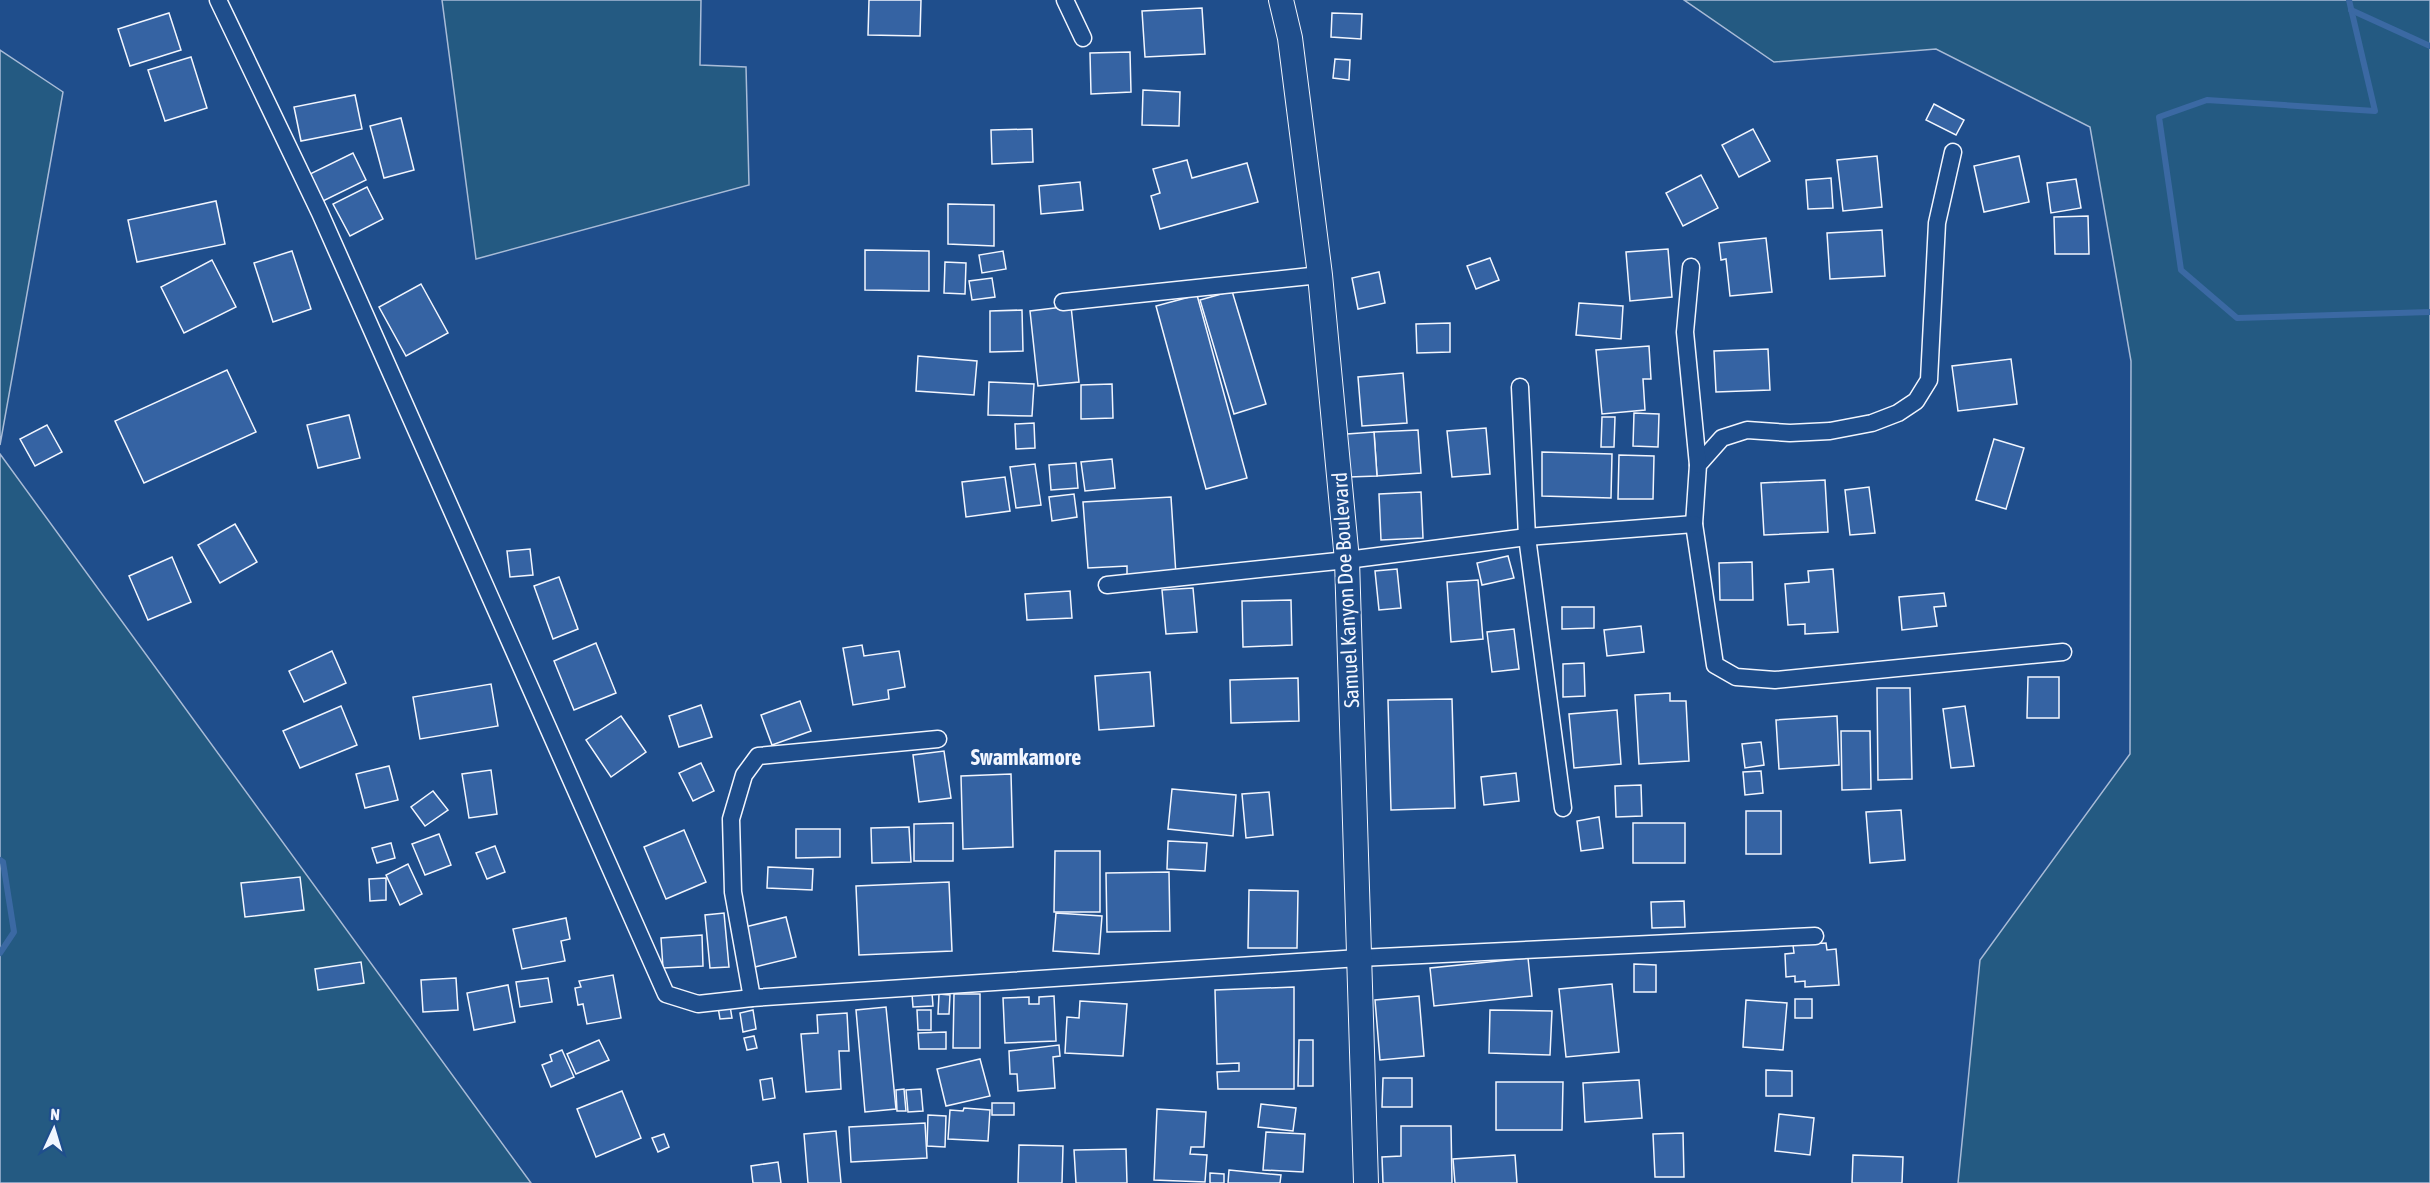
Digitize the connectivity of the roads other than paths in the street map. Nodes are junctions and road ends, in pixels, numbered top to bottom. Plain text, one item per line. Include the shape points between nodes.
1 (218, 0) edge
2 (1065, 0) edge
3 (1281, 0) edge
4 (1083, 38) dead end
5 (1953, 152) dead end
6 (1691, 267) dead end
7 (1320, 275) junction
8 (1063, 302) dead end
9 (1520, 387) dead end
10 (1698, 465) junction
11 (1694, 524) junction
12 (1527, 537) junction
13 (1347, 560) junction
14 (1107, 585) dead end
15 (2063, 652) dead end
16 (938, 740) dead end
17 (1563, 808) dead end
18 (1815, 936) dead end
19 (1359, 958) junction
20 (752, 998) junction
21 (1366, 1183) edge

1 - 20 street via 325,224 666,994 698,1004
2 - 4 street
3 - 7 street, Samuel Kanyon Doe Boulevard via 1290,38
5 - 10 street via 1937,224 1929,380 1916,401 1872,423 1830,431 1747,430 1722,438
6 - 10 street via 1685,332
7 - 8 street
7 - 13 street, Samuel Kanyon Doe Boulevard
9 - 12 street
10 - 11 street
11 - 12 street
11 - 15 street via 1715,665 1736,677 1775,680
12 - 13 street
12 - 17 street
13 - 14 street
13 - 19 street, Samuel Kanyon Doe Boulevard
16 - 20 street via 758,756 744,775 730,819 733,892
18 - 19 street
19 - 20 street
19 - 21 street, Samuel Kanyon Doe Boulevard

